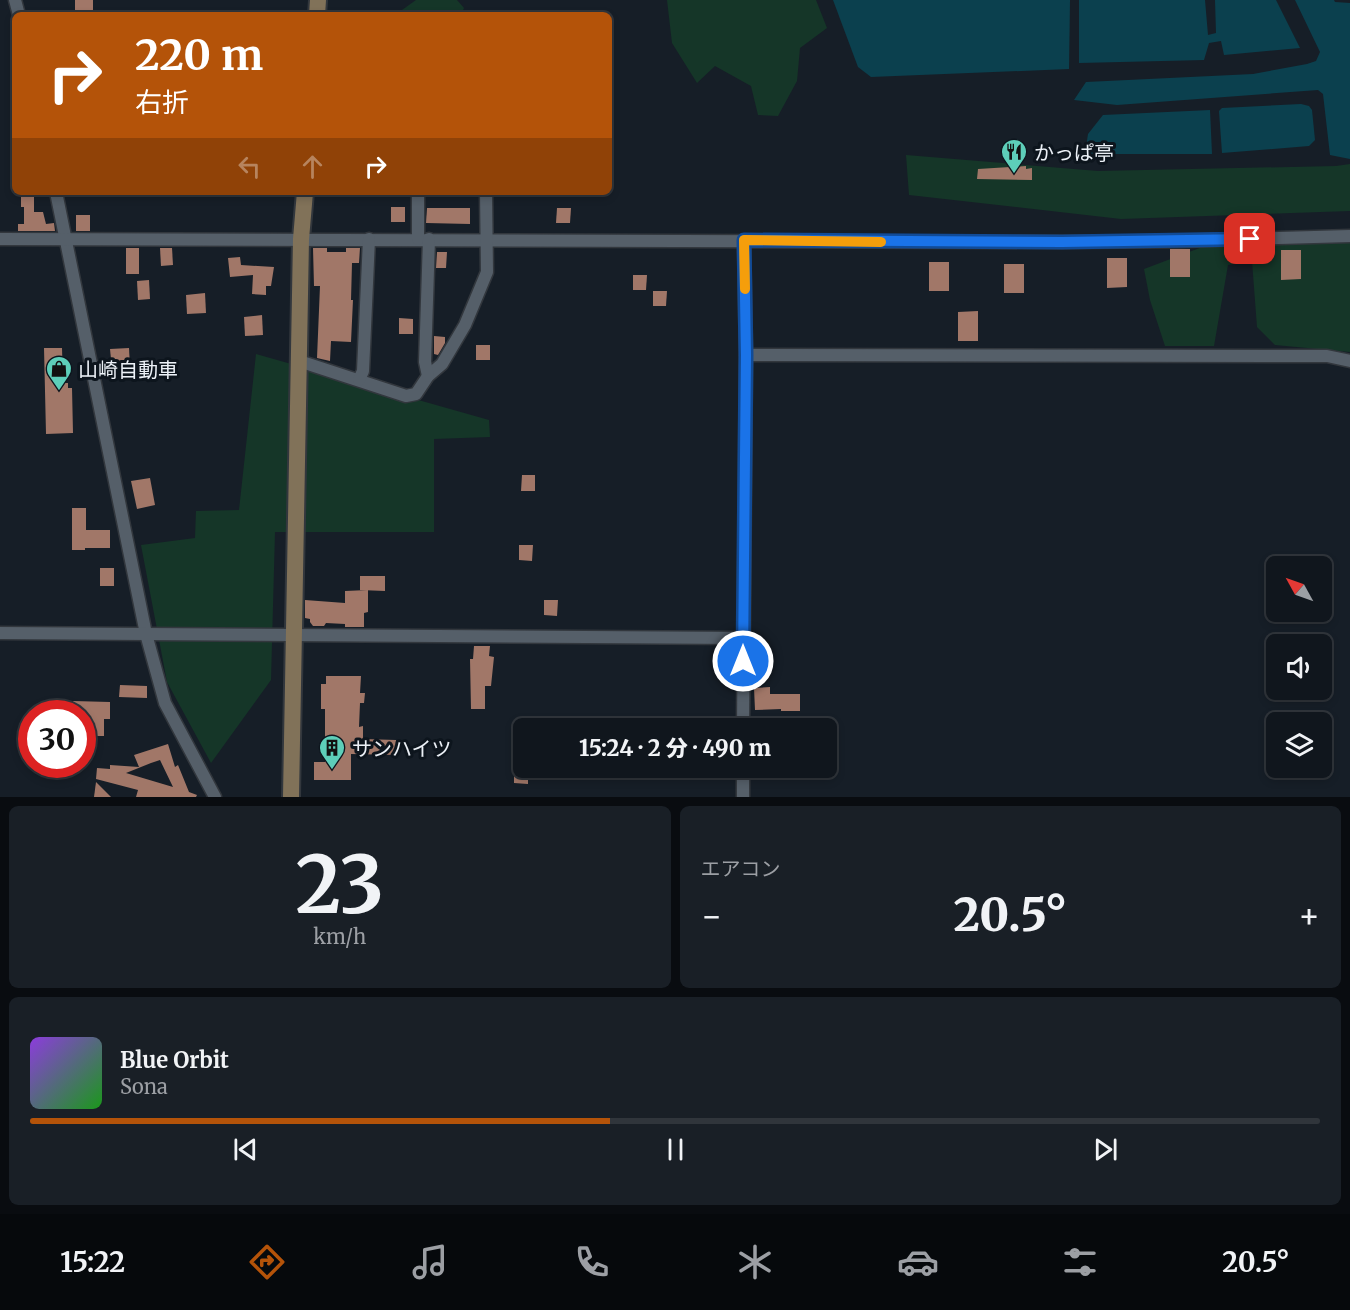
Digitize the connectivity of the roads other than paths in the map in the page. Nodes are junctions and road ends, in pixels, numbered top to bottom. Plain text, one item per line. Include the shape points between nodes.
1 (57, 195) edge
2 (305, 195) edge
3 (418, 195) edge
4 (486, 195) edge
5 (1350, 236) edge
6 (0, 239) edge
7 (65, 239) junction
8 (301, 239) junction
9 (369, 239) junction
10 (423, 239) junction
11 (487, 240) junction
12 (744, 240) junction
13 (746, 355) junction
14 (299, 361) junction
15 (1350, 361) edge
16 (428, 376) junction
17 (359, 380) junction
18 (0, 633) edge
19 (146, 634) junction
20 (293, 636) junction
21 (743, 638) junction
22 (743, 718) edge
23 (743, 778) edge
24 (215, 797) edge
25 (291, 797) edge
26 (743, 797) edge

1 - 7 street
2 - 8 street
3 - 10 street
4 - 11 street
5 - 12 street via 1169,241
6 - 7 street
7 - 8 street
7 - 19 street
8 - 9 street
8 - 14 street
9 - 10 street
9 - 17 street via 363,371
10 - 11 street
10 - 16 street
11 - 12 street
11 - 16 street via 487,272 465,325 442,364
12 - 13 street
13 - 15 street via 1315,356
13 - 21 street
14 - 17 street
14 - 20 street
16 - 17 street via 416,394 406,396
18 - 19 street
19 - 20 street
19 - 24 street via 165,703
20 - 21 street
20 - 25 street
21 - 22 street
23 - 26 street

